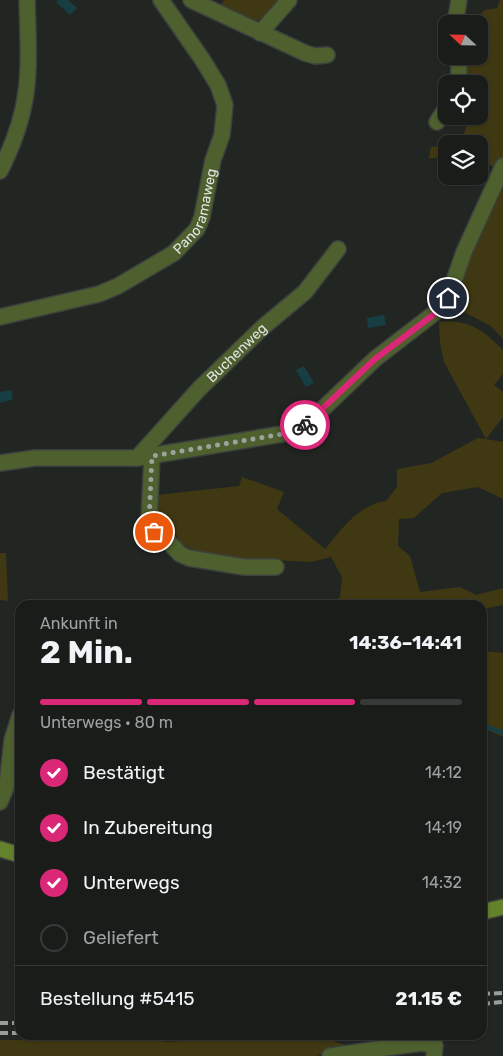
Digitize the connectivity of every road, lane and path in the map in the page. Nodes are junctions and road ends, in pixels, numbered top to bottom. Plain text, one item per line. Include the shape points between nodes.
1 (27, 0) edge
2 (161, 0) edge
3 (191, 0) edge
4 (289, 0) edge
5 (459, 0) edge
6 (456, 15) edge
7 (260, 33) junction
8 (326, 55) dead end
9 (503, 166) edge
10 (0, 171) edge
11 (338, 249) dead end
12 (0, 316) edge
13 (144, 457) junction
14 (0, 463) edge
15 (276, 567) dead end
16 (15, 731) edge
17 (0, 802) edge
18 (0, 849) edge
19 (15, 854) edge
20 (503, 907) edge
21 (487, 911) edge
22 (330, 1056) edge
23 (434, 1056) edge

1 - 10 street via 27,97 20,124
2 - 12 street, Panoramaweg via 218,86 225,105 222,135 213,160 198,229 174,253 118,286 99,294
3 - 7 street
4 - 7 street
5 - 6 street
7 - 8 street via 315,56
9 - 13 street via 441,308 375,359 306,425 282,434
11 - 13 street, Buchenweg via 305,292 199,389
13 - 14 street via 35,458
13 - 15 street via 151,529 163,536 180,554 244,567
16 - 17 street via 7,786
18 - 19 main road
20 - 21 main road
22 - 23 street via 421,1043 435,1045

